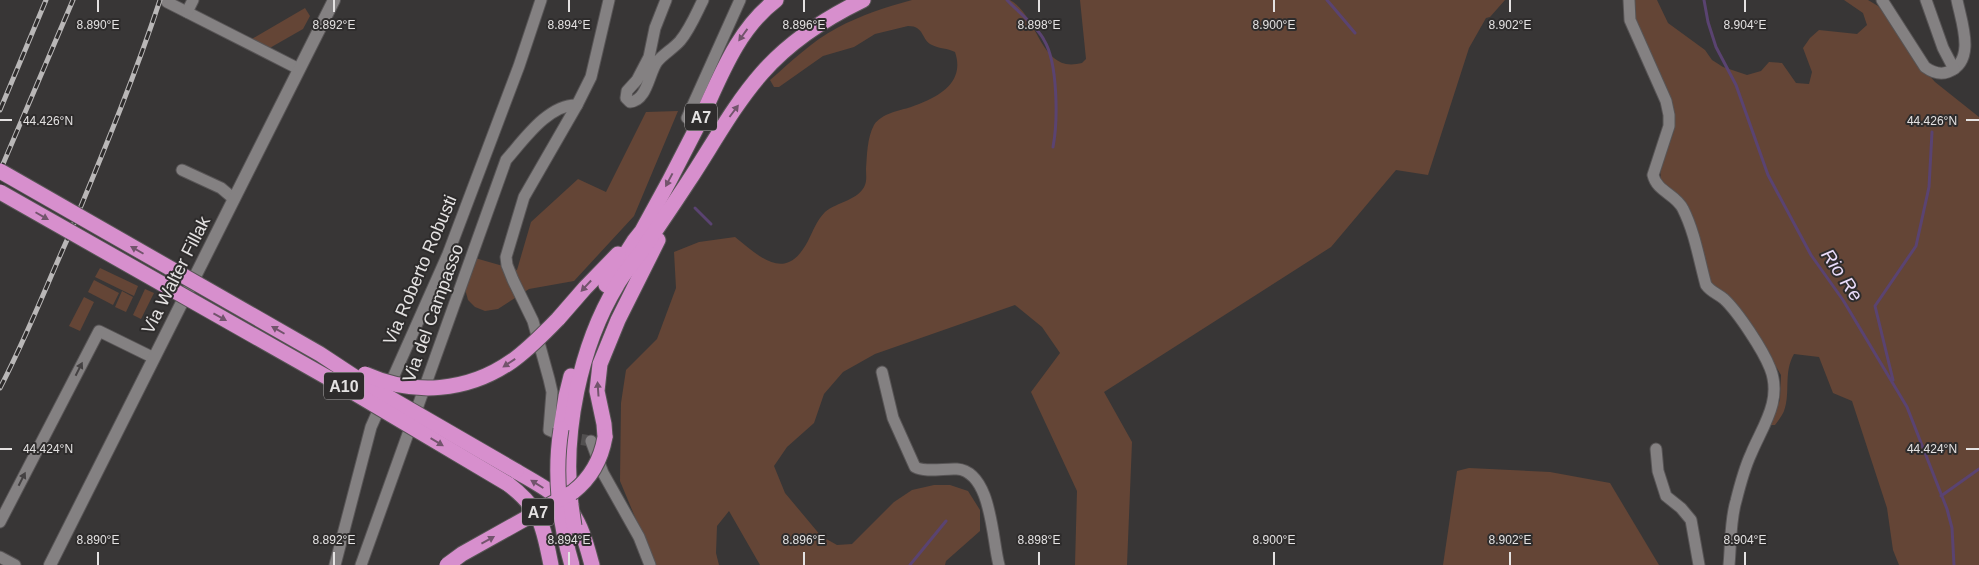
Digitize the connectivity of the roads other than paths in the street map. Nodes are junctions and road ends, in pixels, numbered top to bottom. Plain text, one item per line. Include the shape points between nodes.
1 (194, 0) edge
2 (540, 0) edge
3 (609, 0) edge
4 (666, 0) edge
5 (703, 0) edge
6 (708, 0) edge
7 (740, 0) edge
8 (776, 0) edge
9 (863, 0) edge
10 (1629, 0) edge
11 (1882, 0) edge
12 (1926, 0) edge
13 (1957, 0) edge
14 (168, 2) dead end
15 (330, 2) edge
16 (187, 12) junction
17 (684, 45) dead end
18 (299, 69) junction
19 (1954, 69) junction
20 (577, 106) junction
21 (687, 118) dead end
22 (182, 170) dead end
23 (0, 171) edge
24 (689, 181) junction
25 (0, 192) edge
26 (234, 199) junction
27 (634, 240) junction
28 (320, 354) junction
29 (154, 358) junction
30 (882, 372) dead end
31 (563, 433) junction
32 (598, 439) junction
33 (1656, 449) dead end
34 (512, 477) junction
35 (0, 522) edge
36 (0, 557) edge
37 (338, 562) edge
38 (15, 565) edge
39 (50, 565) edge
40 (362, 565) edge
41 (447, 565) edge
42 (551, 565) edge
43 (572, 565) edge
44 (583, 565) edge
45 (592, 565) edge
46 (650, 565) edge
47 (999, 565) edge
48 (1699, 565) edge
49 (1729, 565) edge

1 - 16 street
2 - 37 street, Via Roberto Robusti via 448,254 371,427
3 - 20 street via 593,70
4 - 5 street via 655,28 649,57 626,94 630,102 635,102 642,95 659,59 680,42
6 - 17 street via 696,30
7 - 21 street
8 -> 27 highway, A7 via 741,37 681,159
24 -> 9 highway, A7 via 727,120 762,73 796,41
10 - 49 street via 1630,20 1666,101 1669,115 1669,126 1653,175 1655,182 1682,207 1706,285 1738,317 1766,360 1773,380 1770,414 1746,466 1735,503
11 - 19 street via 1926,67 1941,73
12 - 19 street
13 - 19 street via 1965,49 1962,60
14 - 16 street
15 - 18 main road, Via Walter Fillak
16 - 18 street
18 - 26 main road, Via Walter Fillak
20 - 31 street via 524,197 506,257 533,321 549,379 552,392 549,430
20 - 40 street, Via del Campasso via 566,106 543,119 506,160
22 - 26 street via 221,188
28 -> 23 highway, A10, bridge
32 -> 24 highway, A7 via 604,424 597,391 600,364 618,320
24 - 44 highway, A7, bridge via 617,284 593,335 579,383 569,465 571,505
25 -> 34 highway, A10, bridge via 346,388
26 - 29 main road, Via Walter Fillak
27 -> 28 highway, A10, bridge via 558,320 513,361 479,379 454,387 430,389 395,385
27 - 31 highway, A7 via 609,280 585,329 566,396
28 - 34 highway, A10, bridge
35 -> 29 street via 99,331
29 - 39 main road, Via Walter Fillak
30 - 47 street via 893,418 915,467 962,470 979,483 992,522
31 - 43 highway, A7, bridge via 558,465 559,493
41 -> 32 highway, A7, bridge via 573,492 587,480 597,464
32 - 46 street via 603,473 639,537
33 - 48 street via 1658,471 1666,496 1691,520
34 - 42 highway, A10 via 539,516
45 -> 34 highway, A10 via 581,530 570,510 550,492
36 - 38 street

